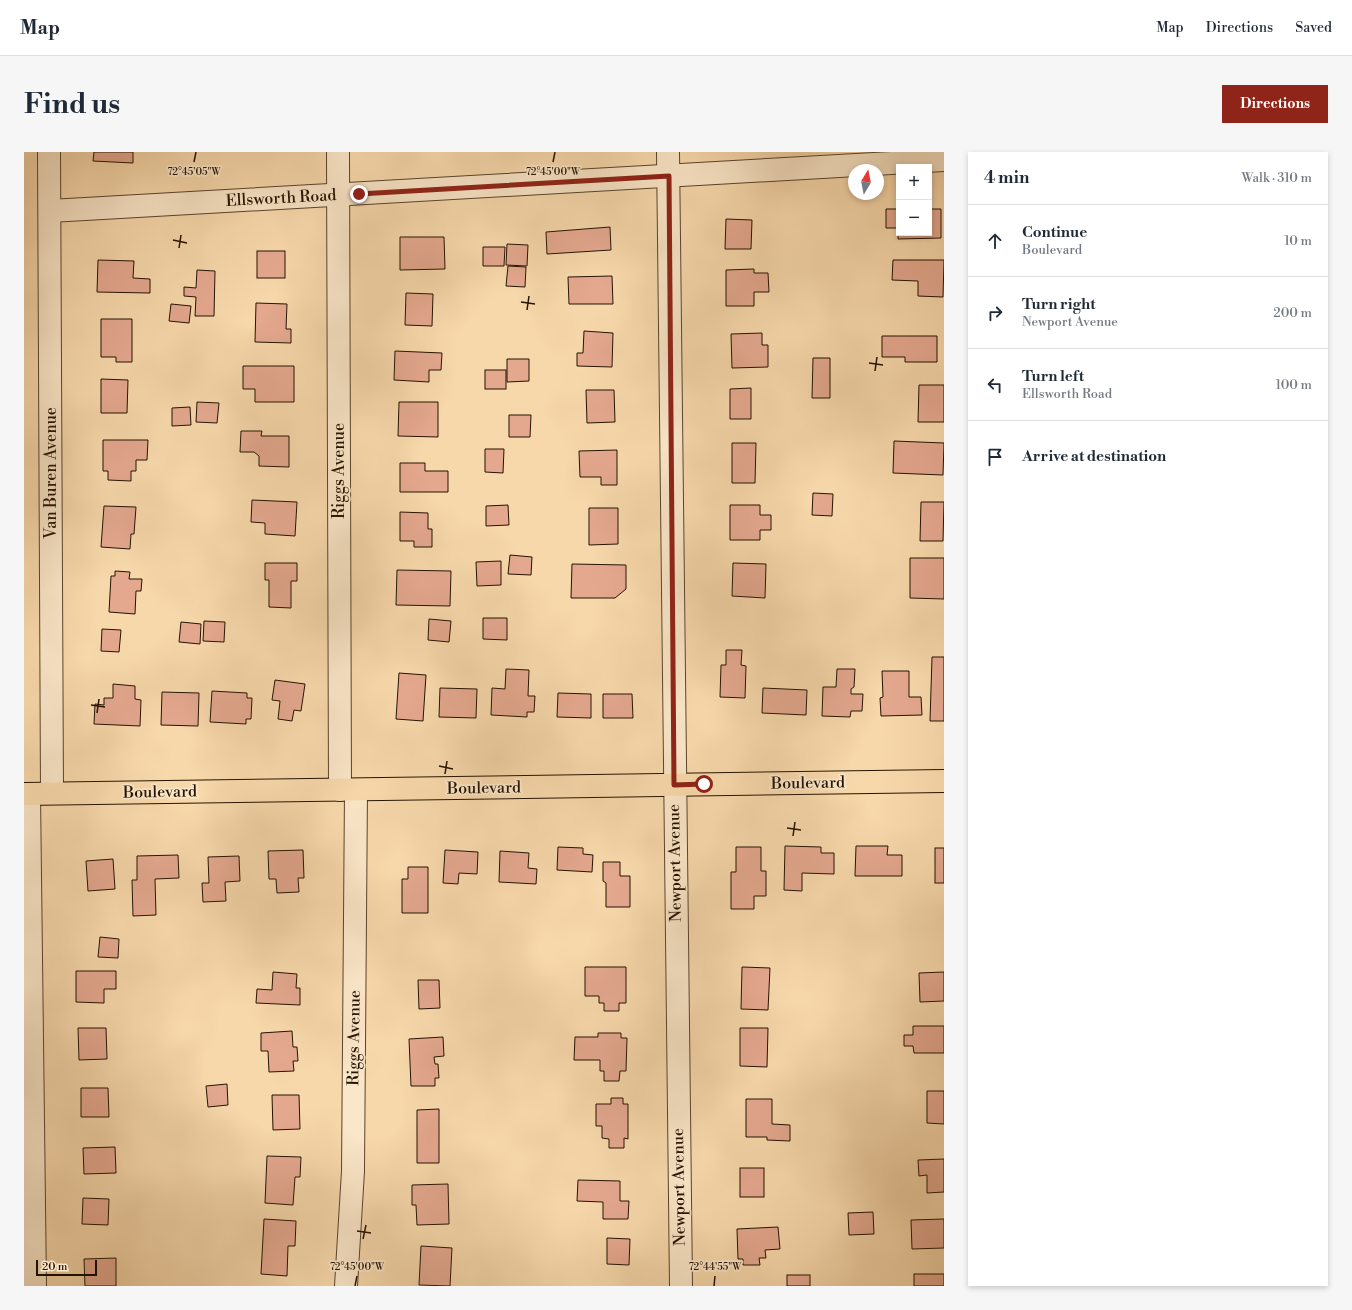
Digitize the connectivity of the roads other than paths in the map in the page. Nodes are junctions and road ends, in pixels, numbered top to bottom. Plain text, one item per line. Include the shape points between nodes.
1 (49, 152) edge
2 (338, 152) edge
3 (668, 152) edge
4 (944, 160) edge
5 (669, 176) junction
6 (339, 195) junction
7 (50, 211) junction
8 (944, 781) edge
9 (674, 785) junction
10 (348, 790) junction
11 (52, 793) junction
12 (26, 794) edge
13 (35, 1286) edge
14 (346, 1286) edge
15 (681, 1286) edge

1 - 7 street, Van Buren Avenue
2 - 6 street, Riggs Avenue
3 - 5 street, Newport Avenue
4 - 5 street, Ellsworth Road
5 - 6 street, Ellsworth Road
5 - 9 street, Newport Avenue
6 - 7 street, Ellsworth Road
6 - 10 street, Riggs Avenue
7 - 11 street, Van Buren Avenue
8 - 9 main road, Boulevard
9 - 10 main road, Boulevard
9 - 15 street, Newport Avenue
10 - 11 main road, Boulevard
10 - 14 street, Riggs Avenue via 353,1171
11 - 12 main road, Boulevard
12 - 13 street

